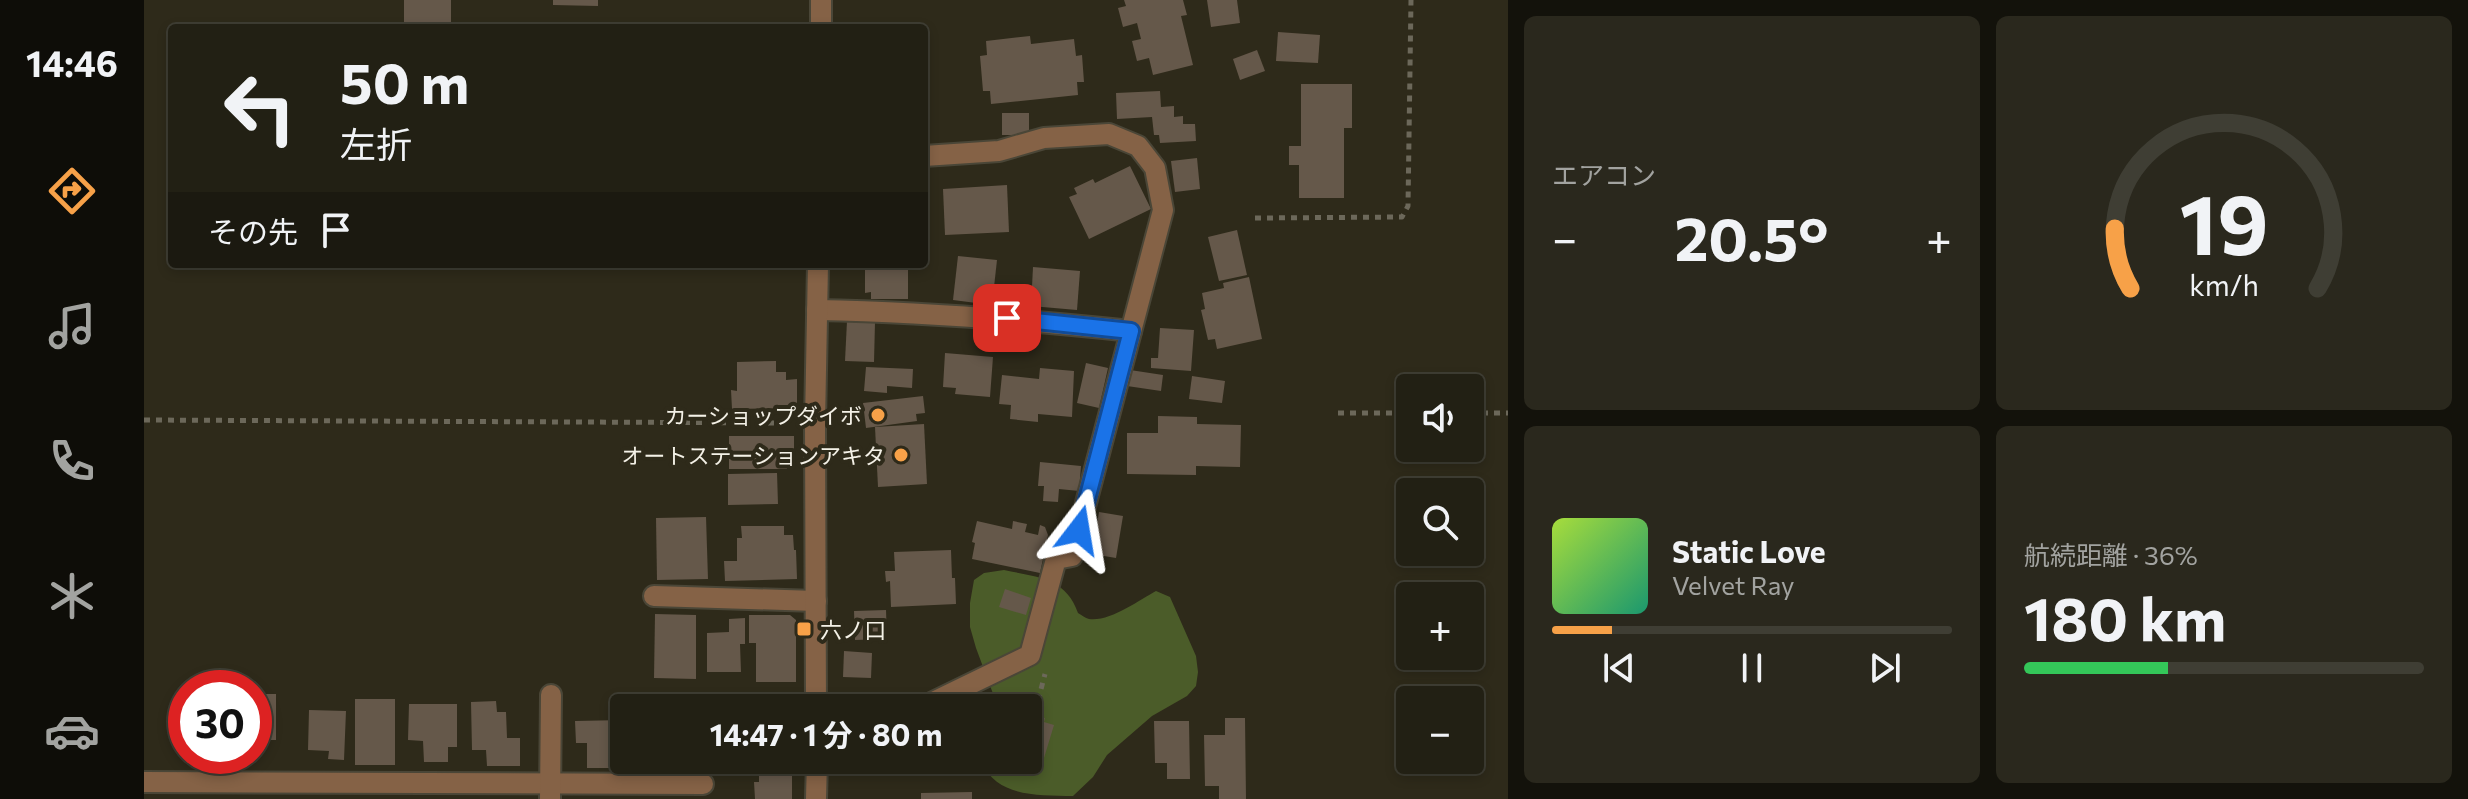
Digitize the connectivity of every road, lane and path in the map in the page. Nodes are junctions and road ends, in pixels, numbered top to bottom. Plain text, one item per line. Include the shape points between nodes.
1 (821, 0) edge
2 (1411, 0) edge
3 (821, 24) edge
4 (928, 156) edge
5 (1255, 218) dead end
6 (818, 268) edge
7 (817, 310) junction
8 (1131, 331) junction
9 (1338, 413) dead end
10 (1396, 413) edge
11 (1484, 413) edge
12 (1508, 413) edge
13 (144, 420) edge
14 (815, 423) junction
15 (654, 596) dead end
16 (816, 601) junction
17 (816, 694) edge
18 (950, 694) edge
19 (551, 695) dead end
20 (817, 774) edge
21 (144, 782) edge
22 (703, 784) dead end
23 (341, 791) edge
24 (550, 791) edge
25 (816, 799) edge

1 - 3 street
2 - 5 path via 1408,206 1402,217
4 - 8 street via 1109,134 1138,146 1155,168 1163,210
6 - 7 street
7 - 8 street via 1007,318
7 - 14 street
8 - 18 street via 1072,556 1056,559 1030,655
9 - 10 path
11 - 12 path
13 - 14 path
14 - 16 street
15 - 16 street
16 - 17 street
19 - 24 street
20 - 25 street
21 - 23 street
22 - 24 street
23 - 24 street

